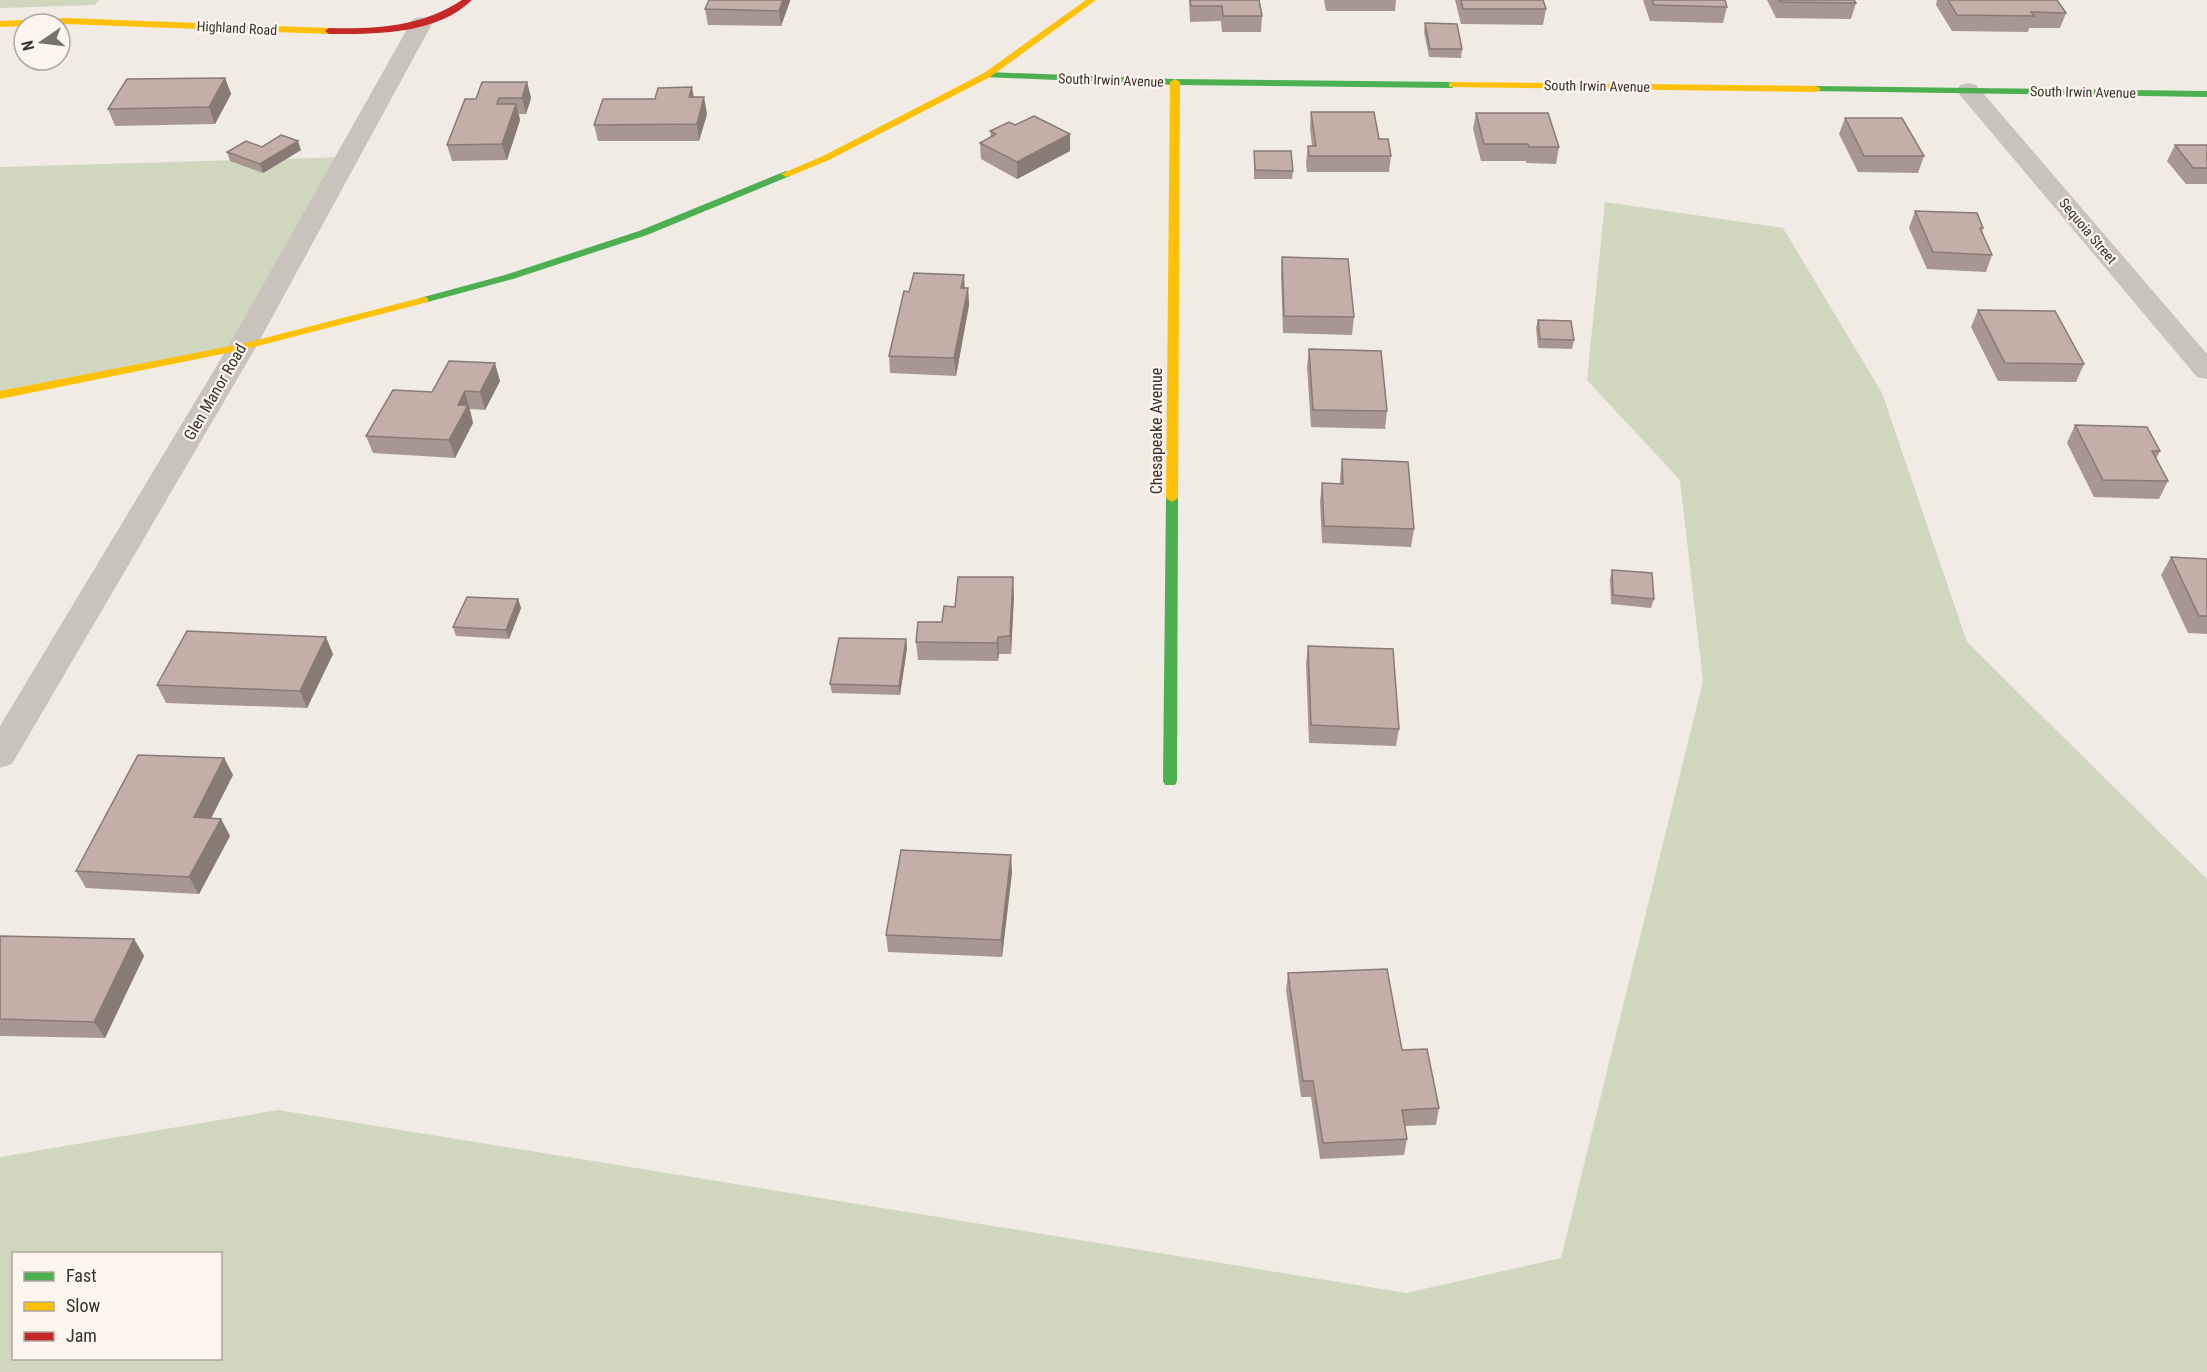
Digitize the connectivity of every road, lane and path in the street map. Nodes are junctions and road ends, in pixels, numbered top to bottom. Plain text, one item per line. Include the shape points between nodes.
1 (468, 0) edge
2 (1092, 0) edge
3 (0, 24) edge
4 (422, 24) junction
5 (987, 75) junction
6 (1175, 82) junction
7 (1968, 90) junction
8 (2207, 94) edge
9 (242, 347) junction
10 (2207, 371) edge
11 (0, 395) edge
12 (0, 755) edge
13 (1170, 781) dead end

1 - 4 street, Highland Road
2 - 5 street
3 - 4 street, Highland Road via 66,21 327,32 393,30
4 - 9 street, Glen Manor Road
5 - 6 street, South Irwin Avenue
5 - 9 street via 826,158 644,233 509,277
6 - 7 street, South Irwin Avenue
6 - 13 street, Chesapeake Avenue
7 - 8 street, South Irwin Avenue
7 - 10 street, Sequoia Street
9 - 11 street
9 - 12 street, Glen Manor Road

